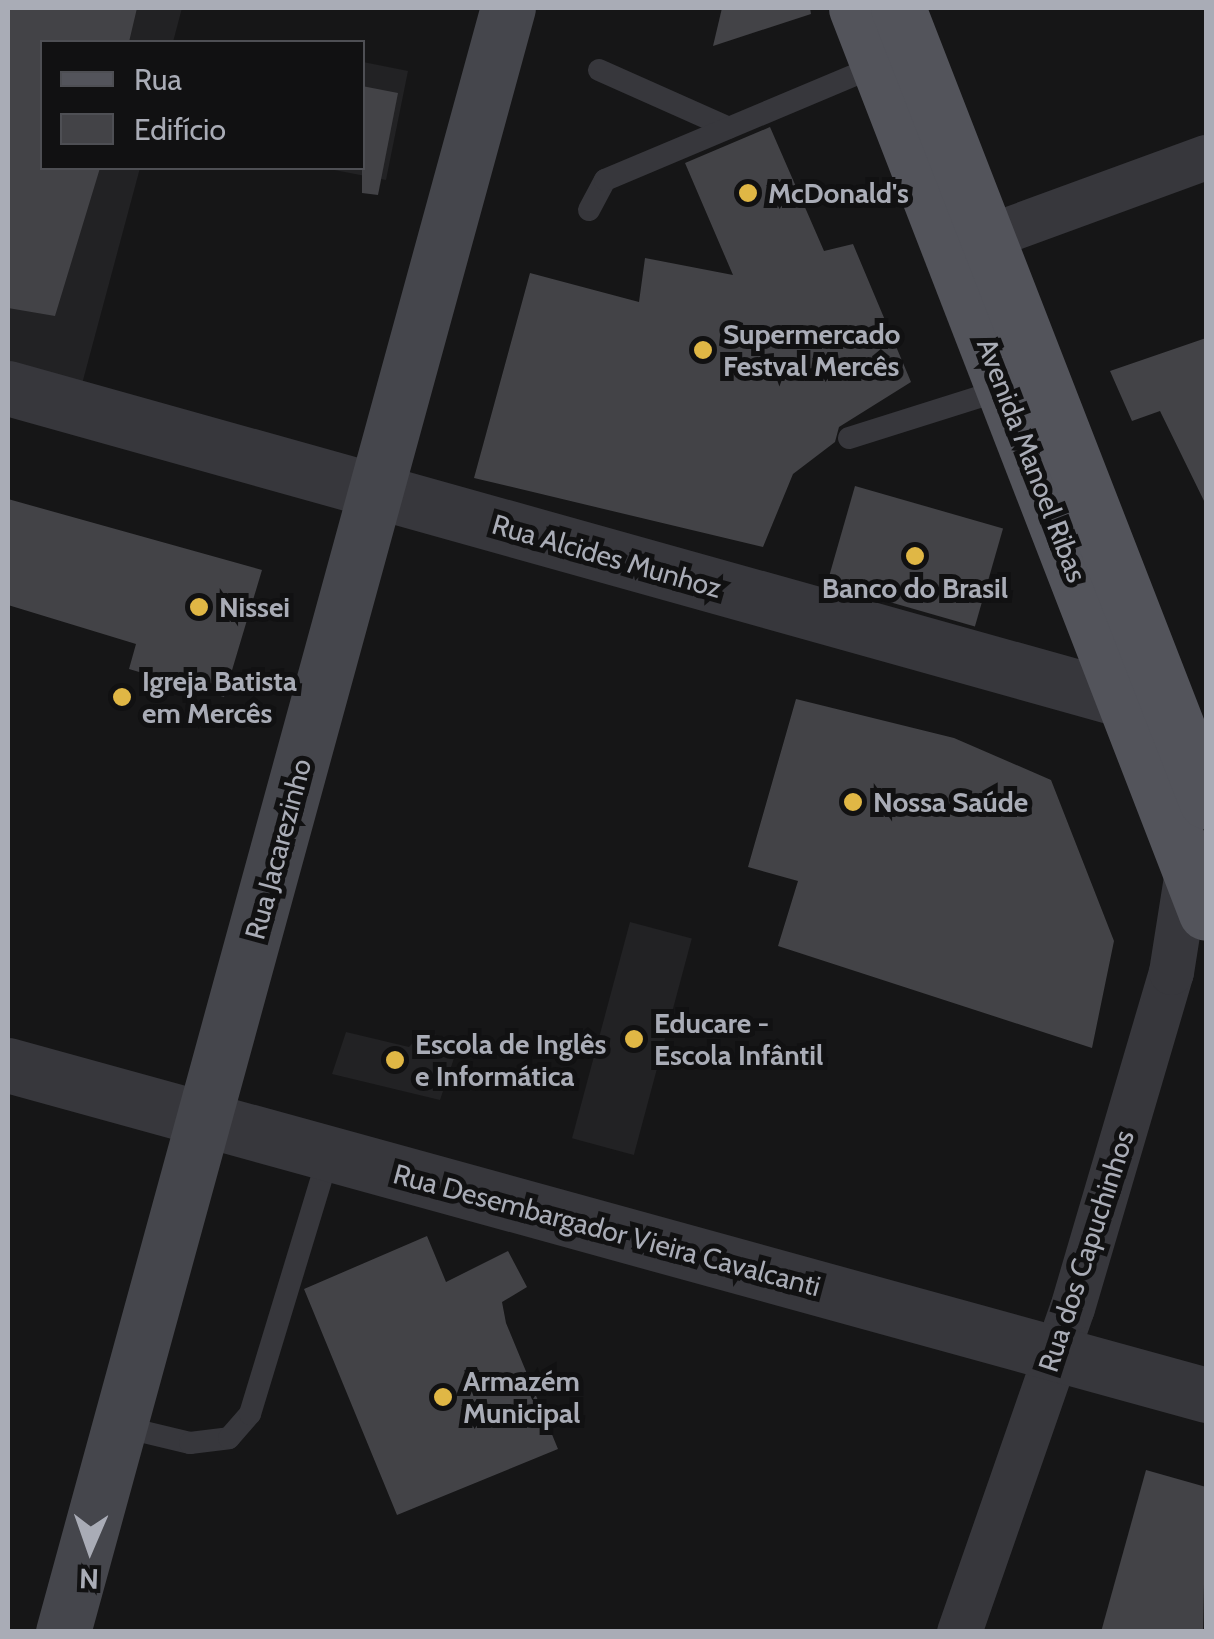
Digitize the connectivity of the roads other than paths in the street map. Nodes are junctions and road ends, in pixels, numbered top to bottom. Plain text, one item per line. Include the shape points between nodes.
1 (508, 8) edge
2 (856, 8) edge
3 (898, 8) edge
4 (878, 66) junction
5 (600, 70) dead end
6 (729, 128) junction
7 (1206, 157) edge
8 (589, 210) dead end
9 (988, 237) junction
10 (8, 388) edge
11 (1004, 390) junction
12 (849, 438) dead end
13 (376, 491) junction
14 (1168, 712) edge
15 (1206, 801) edge
16 (1197, 889) edge
17 (8, 1065) edge
18 (203, 1120) junction
19 (329, 1154) junction
20 (1055, 1353) junction
21 (1206, 1395) edge
22 (119, 1426) junction
23 (63, 1632) edge
24 (959, 1632) edge

1 - 13 main road, Rua Jacarezinho
2 - 4 main road, Avenida Manoel Ribas
3 - 9 main road, Avenida Manoel Ribas
4 - 6 lane
4 - 11 main road, Avenida Manoel Ribas
5 - 6 lane
6 - 8 lane via 605,180
7 - 9 street
9 - 14 main road, Avenida Manoel Ribas
10 - 13 street, Rua Alcides Munhoz
11 - 12 lane
11 - 14 main road, Avenida Manoel Ribas
13 - 14 street, Rua Alcides Munhoz
13 - 18 main road, Rua Jacarezinho
14 - 15 main road, Avenida Manoel Ribas
14 - 16 main road, Avenida Manoel Ribas
16 - 20 street, Rua dos Capuchinhos
17 - 18 street, Rua Desembargador Vieira Cavalcanti
18 - 19 street, Rua Desembargador Vieira Cavalcanti
18 - 22 main road, Rua Jacarezinho
19 - 20 street, Rua Desembargador Vieira Cavalcanti
19 - 22 lane via 250,1414 229,1438 190,1443
20 - 21 street, Rua Desembargador Vieira Cavalcanti
20 - 24 street, Rua dos Capuchinhos
22 - 23 main road, Rua Jacarezinho

